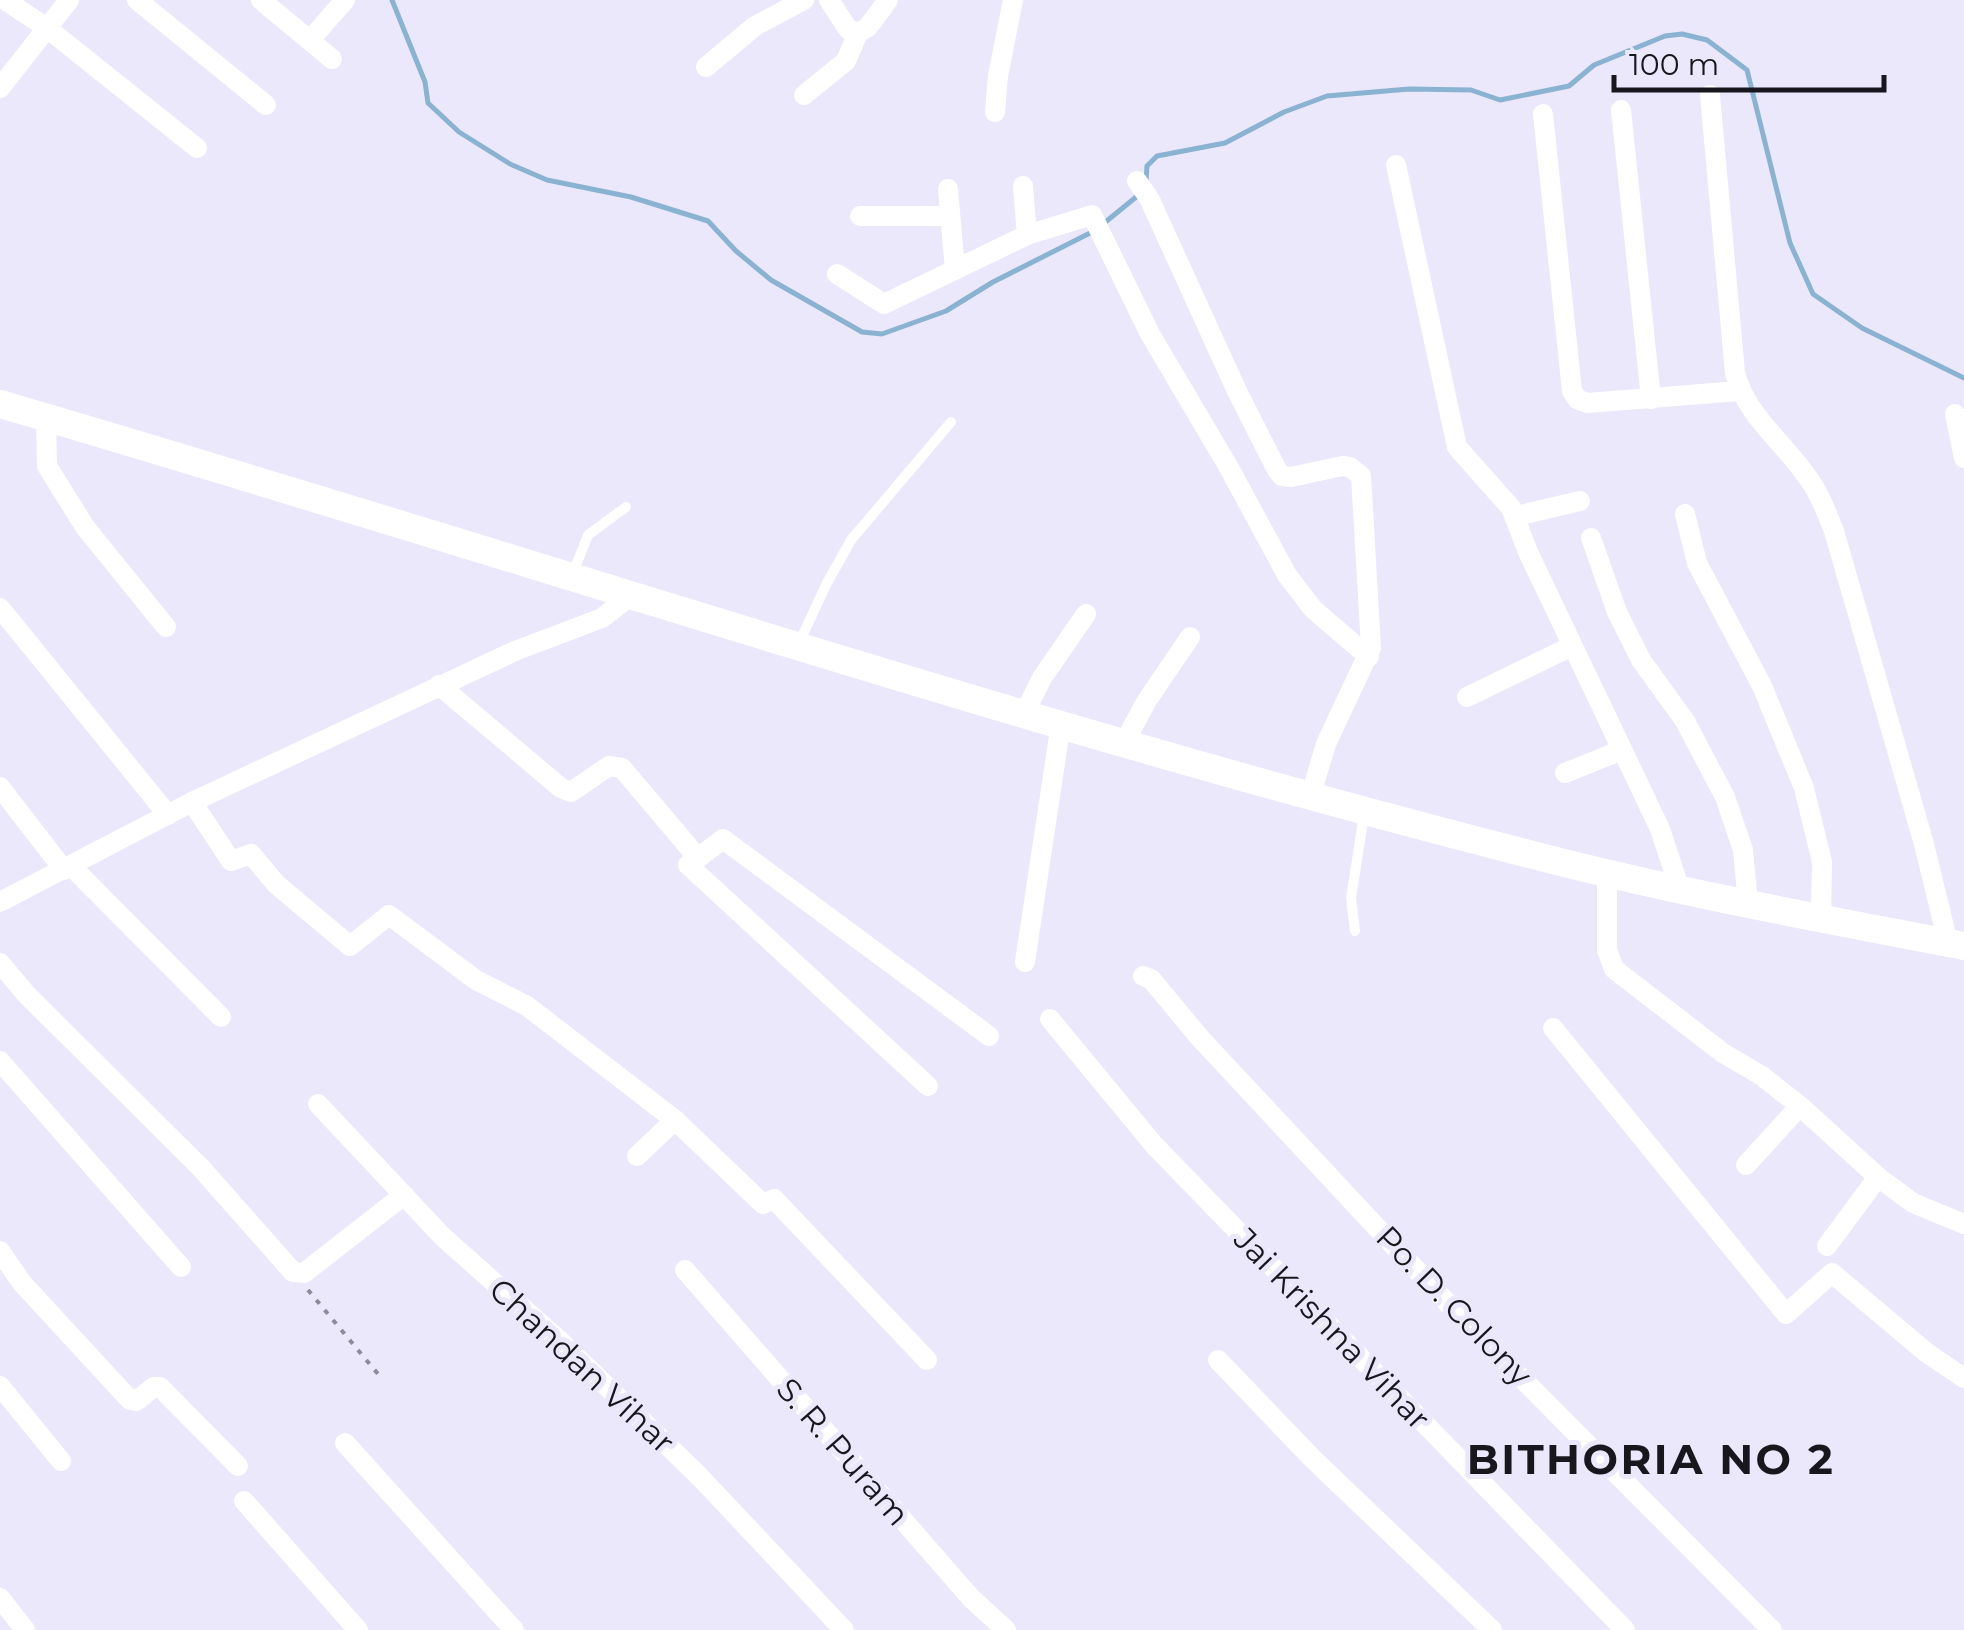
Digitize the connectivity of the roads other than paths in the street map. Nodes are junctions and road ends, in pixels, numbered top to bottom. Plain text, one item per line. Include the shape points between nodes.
1 (5, 0) edge
2 (69, 0) edge
3 (137, 0) edge
4 (263, 0) edge
5 (345, 0) edge
6 (804, 0) edge
7 (829, 0) edge
8 (888, 0) edge
9 (1014, 0) edge
10 (47, 28) junction
11 (858, 33) junction
12 (310, 40) junction
13 (332, 59) dead end
14 (706, 67) dead end
15 (0, 88) edge
16 (1710, 95) dead end
17 (804, 96) dead end
18 (266, 105) dead end
19 (1621, 110) dead end
20 (995, 112) dead end
21 (1543, 114) dead end
22 (197, 148) dead end
23 (1396, 165) dead end
24 (1024, 186) dead end
25 (948, 189) dead end
26 (1144, 189) dead end
27 (860, 216) dead end
28 (950, 216) junction
29 (1027, 236) junction
30 (955, 270) junction
31 (837, 274) dead end
32 (1739, 391) junction
33 (1651, 399) junction
34 (0, 404) edge
35 (1955, 414) dead end
36 (46, 418) junction
37 (950, 422) dead end
38 (1964, 458) edge
39 (1580, 501) dead end
40 (626, 507) dead end
41 (1685, 514) dead end
42 (1516, 516) junction
43 (1591, 538) dead end
44 (570, 578) junction
45 (629, 597) junction
46 (0, 608) edge
47 (1086, 614) dead end
48 (166, 627) dead end
49 (1190, 636) dead end
50 (798, 646) junction
51 (1572, 646) junction
52 (1369, 657) junction
53 (439, 686) junction
54 (1467, 697) dead end
55 (1025, 712) junction
56 (1061, 723) junction
57 (1125, 742) junction
58 (1622, 750) junction
59 (1565, 774) dead end
60 (0, 787) edge
61 (1311, 794) junction
62 (192, 802) junction
63 (1365, 809) junction
64 (168, 816) junction
65 (698, 858) junction
66 (67, 868) junction
67 (1607, 873) junction
68 (1680, 890) junction
69 (0, 902) edge
70 (1748, 903) junction
71 (1821, 918) junction
72 (1354, 931) dead end
73 (1956, 944) edge
74 (1025, 962) dead end
75 (0, 963) edge
76 (1143, 976) dead end
77 (221, 1017) dead end
78 (1050, 1019) dead end
79 (1552, 1028) dead end
80 (989, 1036) dead end
81 (0, 1061) edge
82 (928, 1086) dead end
83 (318, 1104) dead end
84 (1800, 1106) junction
85 (675, 1120) junction
86 (636, 1156) dead end
87 (1746, 1165) dead end
88 (1878, 1177) junction
89 (404, 1195) junction
90 (1964, 1224) edge
91 (1827, 1246) dead end
92 (0, 1251) edge
93 (182, 1267) dead end
94 (685, 1270) dead end
95 (927, 1360) dead end
96 (1218, 1360) dead end
97 (1964, 1378) edge
98 (0, 1386) edge
99 (345, 1443) dead end
100 (61, 1461) dead end
101 (238, 1466) dead end
102 (244, 1501) dead end
103 (0, 1598) edge
104 (25, 1630) edge
105 (358, 1630) edge
106 (514, 1630) edge
107 (844, 1630) edge
108 (1006, 1630) edge
109 (1492, 1630) edge
110 (1625, 1630) edge
111 (1772, 1630) edge

1 - 10 street
2 - 10 street
3 - 18 street
4 - 12 street
5 - 12 street
6 - 14 street via 755,26
7 - 11 street
8 - 11 street
9 - 20 street
10 - 15 street
10 - 22 street
11 - 17 street via 846,61
12 - 13 street
16 - 32 street
19 - 33 street
21 - 33 street via 1572,392 1587,403
23 - 42 street via 1457,447
24 - 29 street
25 - 28 street
26 - 52 street via 1277,470 1291,477 1342,466 1362,476
27 - 28 street
28 - 30 street
29 - 30 street
29 - 52 street via 1092,215 1150,334 1287,575 1313,609
30 - 31 street via 884,304
32 - 33 street
32 - 73 street via 1806,474 1834,531
34 - 36 street
35 - 38 street
36 - 44 street
36 - 48 street via 47,466 84,528
37 - 50 lane via 852,540
39 - 42 street
40 - 44 lane via 588,535
41 - 71 street via 1697,563 1762,686 1804,788 1822,862
42 - 51 street
43 - 70 street via 1641,660 1685,721 1725,798 1743,850
44 - 45 street
45 - 50 street
45 - 53 street via 602,618
46 - 64 street
47 - 55 street
49 - 57 street
50 - 55 street
51 - 54 street
51 - 58 street
52 - 61 street via 1326,744
53 - 62 street
53 - 65 street via 560,788 571,792 609,766 622,768
55 - 56 street
56 - 57 street
56 - 74 street
57 - 61 street
58 - 59 street
58 - 68 street
60 - 66 street
61 - 63 street
62 - 64 street
62 - 85 street via 231,861 251,854 350,946 389,914 476,980 527,1006
63 - 67 street
63 - 72 lane via 1351,898
64 - 66 street
65 - 80 street via 723,840
65 - 82 street via 688,865
66 - 69 street
66 - 77 street
67 - 68 street
67 - 84 street via 1607,950 1614,968
68 - 70 street
70 - 71 street
71 - 73 street
75 - 89 street via 202,1168 293,1272 304,1272
76 - 111 street, Po. D. Colony via 1451,1307
78 - 110 street, Jai Krishna Vihar via 1154,1145
79 - 97 street via 1786,1314 1832,1273
81 - 93 street
83 - 89 street, Chandan Vihar
84 - 87 street
84 - 88 street
85 - 86 street
85 - 95 street via 764,1204 774,1199
88 - 90 street via 1922,1208
88 - 91 street
89 - 107 street, Chandan Vihar via 699,1476
92 - 101 street via 130,1400 160,1387
94 - 108 street, S. R. Puram
96 - 109 street
98 - 100 street
99 - 106 street
102 - 105 street
103 - 104 street

